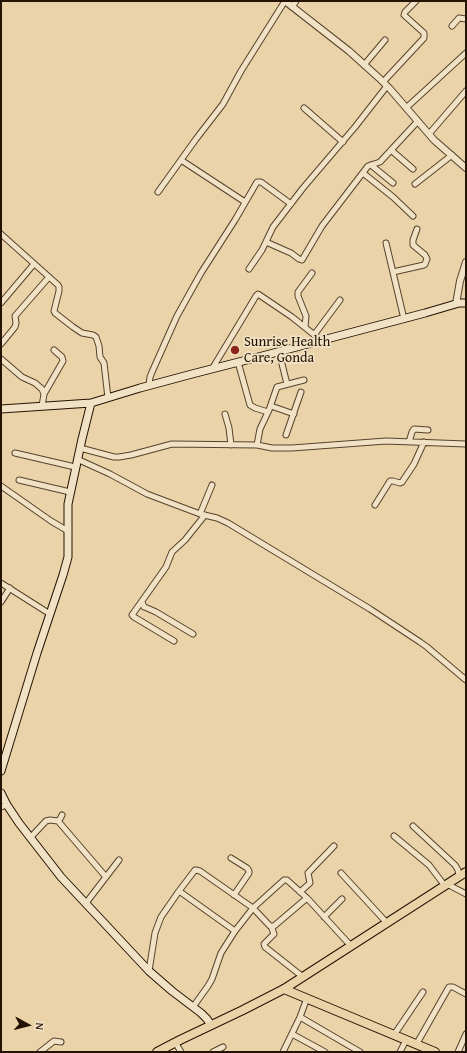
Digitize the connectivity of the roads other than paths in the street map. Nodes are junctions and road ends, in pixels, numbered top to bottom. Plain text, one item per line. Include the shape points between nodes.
1 (285, 1) edge
2 (416, 1) edge
3 (294, 4) edge
4 (466, 19) edge
5 (452, 26) dead end
6 (385, 40) dead end
7 (466, 53) edge
8 (364, 65) junction
9 (385, 84) junction
10 (466, 91) edge
11 (304, 108) dead end
12 (406, 108) junction
13 (418, 121) junction
14 (429, 134) junction
15 (343, 142) junction
16 (391, 150) junction
17 (452, 155) junction
18 (181, 160) junction
19 (371, 165) junction
20 (466, 168) edge
21 (413, 169) dead end
22 (363, 173) junction
23 (393, 183) dead end
24 (415, 184) dead end
25 (158, 192) dead end
26 (245, 202) junction
27 (291, 204) junction
28 (413, 216) dead end
29 (417, 229) dead end
30 (1, 234) edge
31 (266, 242) junction
32 (386, 243) dead end
33 (466, 262) edge
34 (34, 264) junction
35 (249, 269) dead end
36 (393, 272) junction
37 (312, 273) dead end
38 (49, 277) junction
39 (340, 300) dead end
40 (466, 302) edge
41 (1, 303) edge
42 (456, 304) junction
43 (404, 319) junction
44 (305, 327) junction
45 (314, 335) junction
46 (322, 341) junction
47 (1, 344) edge
48 (54, 350) dead end
49 (279, 352) junction
50 (1, 359) edge
51 (238, 362) junction
52 (212, 369) junction
53 (304, 380) dead end
54 (287, 384) junction
55 (149, 385) junction
56 (301, 392) dead end
57 (44, 394) junction
58 (108, 398) junction
59 (91, 403) junction
60 (42, 406) junction
61 (271, 406) junction
62 (1, 409) edge
63 (268, 412) junction
64 (225, 414) dead end
65 (294, 414) junction
66 (428, 430) dead end
67 (286, 435) dead end
68 (408, 442) junction
69 (424, 442) junction
70 (466, 444) edge
71 (231, 445) junction
72 (257, 445) junction
73 (80, 448) junction
74 (15, 453) dead end
75 (77, 459) junction
76 (75, 467) junction
77 (19, 480) dead end
78 (212, 485) dead end
79 (1, 486) edge
80 (70, 492) junction
81 (375, 505) dead end
82 (202, 514) junction
83 (68, 531) junction
84 (1, 583) edge
85 (10, 588) junction
86 (1, 602) edge
87 (142, 602) junction
88 (50, 614) junction
89 (193, 634) dead end
90 (174, 640) dead end
91 (466, 680) edge
92 (1, 771) edge
93 (1, 793) edge
94 (4, 806) edge
95 (62, 815) dead end
96 (58, 820) junction
97 (413, 826) dead end
98 (394, 836) dead end
99 (30, 838) junction
100 (334, 846) dead end
101 (231, 858) dead end
102 (119, 860) dead end
103 (341, 873) dead end
104 (463, 874) edge
105 (106, 877) junction
106 (446, 885) junction
107 (179, 891) junction
108 (300, 892) junction
109 (466, 894) edge
110 (234, 895) junction
111 (307, 898) junction
112 (342, 899) dead end
113 (86, 903) junction
114 (252, 908) junction
115 (324, 917) junction
116 (387, 923) junction
117 (271, 926) junction
118 (235, 930) junction
119 (351, 946) junction
120 (149, 971) junction
121 (303, 977) junction
122 (284, 989) junction
123 (423, 992) dead end
124 (466, 994) edge
125 (307, 998) junction
126 (193, 1007) junction
127 (300, 1017) junction
128 (211, 1025) junction
129 (292, 1034) junction
130 (466, 1034) edge
131 (394, 1035) junction
132 (406, 1040) junction
133 (61, 1042) dead end
134 (175, 1042) junction
135 (416, 1044) junction
136 (224, 1047) dead end
137 (40, 1052) edge
138 (157, 1052) edge
139 (181, 1052) edge
140 (213, 1052) edge
141 (283, 1052) edge
142 (325, 1052) edge
143 (360, 1052) edge
144 (400, 1052) edge
145 (435, 1052) edge
146 (458, 1052) edge

1 - 3 street
1 - 18 street via 223,104
2 - 9 street via 404,15 424,33 424,38
3 - 8 street
4 - 5 street via 459,18
6 - 8 street
7 - 12 street
8 - 9 street
9 - 12 street
9 - 15 street
10 - 14 street
11 - 15 street
12 - 13 street
13 - 14 street
13 - 16 street
14 - 17 street
15 - 27 street
16 - 19 street via 380,162
16 - 21 street
17 - 20 street
17 - 24 street
18 - 25 street
18 - 26 street
19 - 22 street
19 - 23 street
22 - 28 street
22 - 31 street via 322,226 302,260
26 - 27 street via 257,182 261,182
26 - 55 street via 177,316 152,372
27 - 31 street via 273,227
29 - 36 street via 413,245 425,255 425,264
30 - 34 street
31 - 35 street
32 - 36 street
33 - 42 street
34 - 38 street
34 - 41 street
36 - 43 street
37 - 44 street via 298,294 306,316
38 - 47 street via 15,316 15,327
38 - 58 street via 59,288 55,313 82,333 96,337 100,357 104,363
39 - 45 street
40 - 42 main road
42 - 43 main road
43 - 46 main road
44 - 45 street
44 - 52 street via 257,295
45 - 46 street
46 - 49 main road
48 - 57 street via 63,360
49 - 51 main road
49 - 54 street
50 - 57 street via 22,377 40,386
51 - 52 main road
51 - 63 street via 250,405
52 - 55 main road
53 - 54 street
54 - 61 street via 277,387
55 - 58 main road
56 - 65 street
57 - 60 street
58 - 59 main road
59 - 60 main road
59 - 73 main road
60 - 62 main road
61 - 63 street
61 - 65 street
63 - 72 street via 260,429
64 - 71 street
65 - 67 street
66 - 68 street via 414,429
68 - 69 street
68 - 72 street via 386,441 292,448
69 - 70 street
69 - 81 street via 402,482 390,481
71 - 72 street
71 - 73 street via 172,444 119,457
73 - 75 main road
74 - 76 street
75 - 76 main road
75 - 82 street via 147,494
76 - 80 main road
77 - 80 street
78 - 82 street
79 - 83 street
80 - 83 main road
82 - 87 street via 185,540 172,552 166,567
82 - 91 street via 228,523 370,609 427,647
83 - 88 main road via 68,557
84 - 85 street
85 - 86 street
85 - 88 street
87 - 89 street via 144,607
87 - 90 street via 133,616
88 - 92 main road
93 - 94 main road
94 - 99 main road
95 - 96 street
96 - 99 street via 46,821
96 - 105 street
97 - 104 street
98 - 106 street via 429,865
99 - 113 main road
100 - 108 street via 308,873 310,883
101 - 110 street via 249,871
102 - 105 street
103 - 116 street
104 - 106 main road
105 - 113 street
106 - 109 street
106 - 116 main road
107 - 110 street via 196,870
107 - 118 street
107 - 120 street via 158,923
108 - 111 street
108 - 114 street via 289,881 284,880
110 - 114 street
111 - 115 street
111 - 117 street
112 - 115 street
113 - 120 main road
114 - 117 street
114 - 118 street
115 - 119 street
116 - 119 main road
117 - 121 street via 274,934 264,944 265,947
118 - 126 street via 221,953 212,979
119 - 121 main road
120 - 126 main road
121 - 122 main road
122 - 125 main road
122 - 128 main road
123 - 131 street
124 - 135 street via 450,987
125 - 127 street
125 - 131 main road
126 - 128 main road
127 - 129 street
127 - 143 street
128 - 134 main road
129 - 141 street
129 - 142 street
130 - 146 street
131 - 132 main road
132 - 135 main road
132 - 144 street
133 - 137 street via 54,1041
134 - 138 main road
134 - 139 street
135 - 145 main road
136 - 140 street

